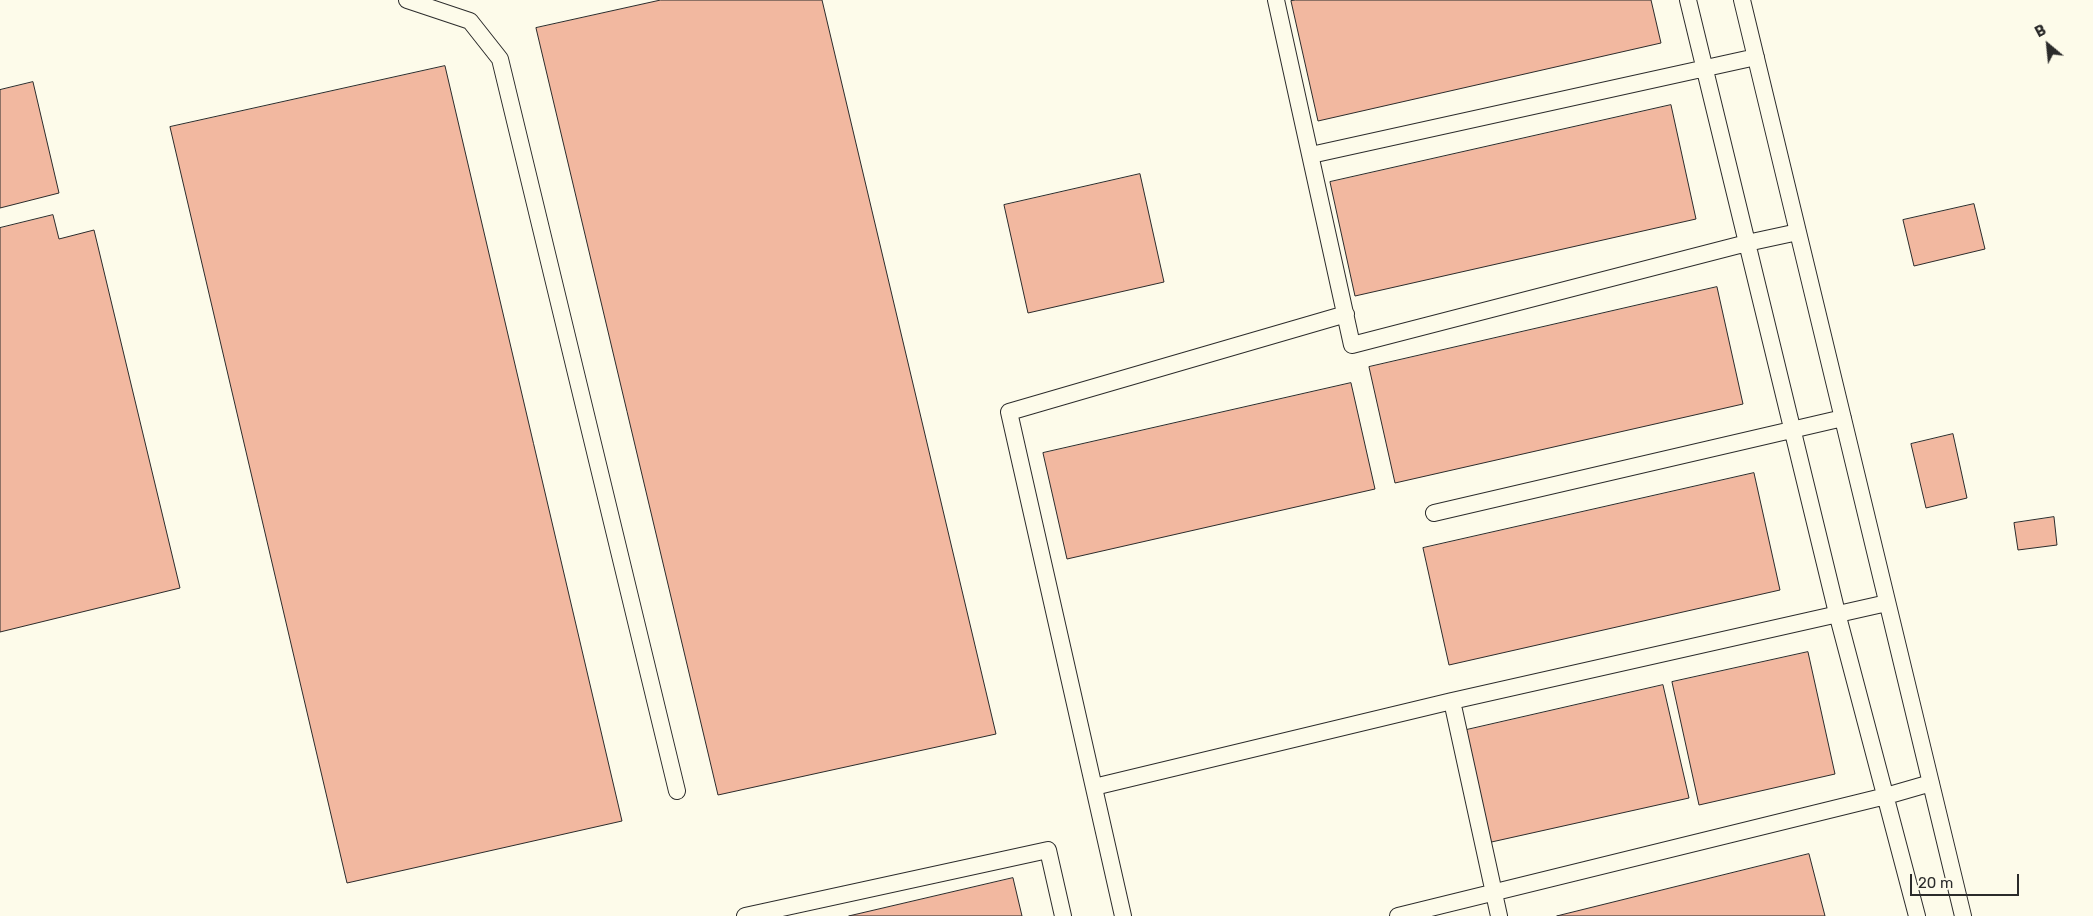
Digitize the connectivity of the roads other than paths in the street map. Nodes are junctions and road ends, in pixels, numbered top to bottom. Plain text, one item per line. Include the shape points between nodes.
1 (407, 0) edge
2 (1276, 0) edge
3 (1688, 0) edge
4 (1742, 0) edge
5 (1756, 57) junction
6 (1704, 67) junction
7 (1311, 155) junction
8 (1798, 232) junction
9 (1748, 243) junction
10 (1346, 314) junction
11 (1843, 418) junction
12 (1793, 431) junction
13 (1434, 513) dead end
14 (1887, 603) junction
15 (1838, 612) junction
16 (1452, 701) junction
17 (1931, 783) junction
18 (1094, 787) junction
19 (677, 791) dead end
20 (1886, 796) junction
21 (1494, 893) junction
22 (745, 916) edge
23 (1063, 916) edge
24 (1123, 916) edge
25 (1398, 916) edge
26 (1499, 916) edge
27 (1917, 916) edge
28 (1963, 916) edge

1 - 19 lane via 470,21 500,59
2 - 7 lane
3 - 6 lane
4 - 5 lane
5 - 6 lane
5 - 8 lane
6 - 7 lane
6 - 9 lane
7 - 10 lane
8 - 9 lane
8 - 11 lane
9 - 10 lane via 1352,345
9 - 12 lane
10 - 18 lane via 1009,412
11 - 12 lane
11 - 14 lane
12 - 13 lane
12 - 15 lane
14 - 15 lane
14 - 17 lane
15 - 16 lane
15 - 20 lane
16 - 18 lane
16 - 21 lane
17 - 20 lane
17 - 28 lane
18 - 24 lane
20 - 21 lane
20 - 27 lane
21 - 25 lane
21 - 26 lane
22 - 23 lane via 1048,850

